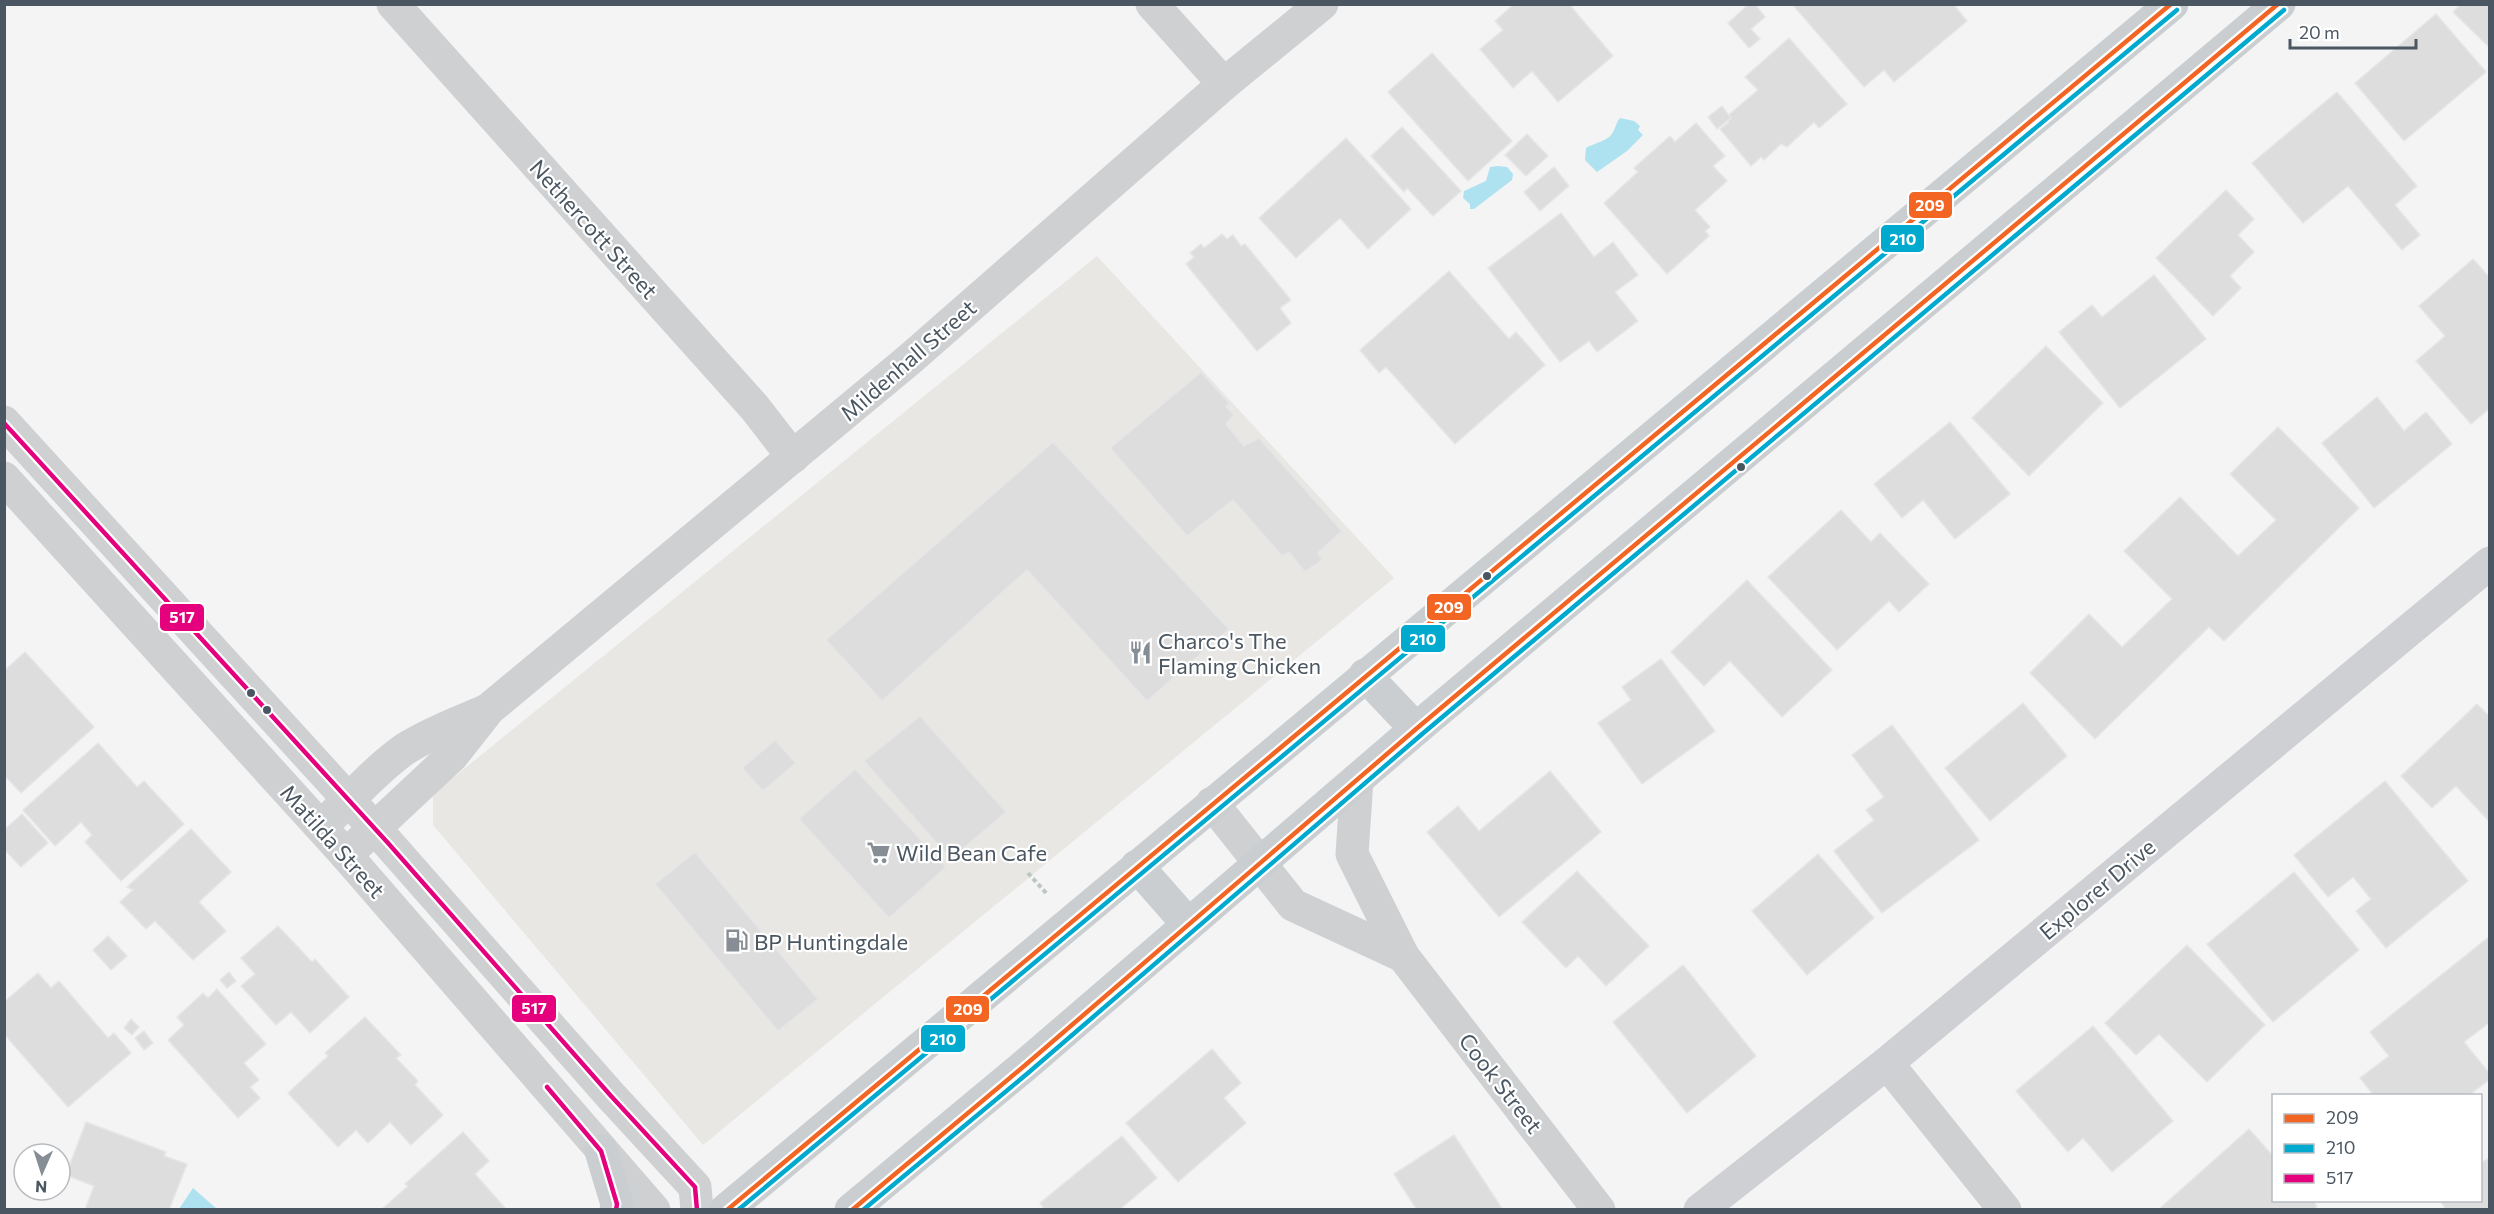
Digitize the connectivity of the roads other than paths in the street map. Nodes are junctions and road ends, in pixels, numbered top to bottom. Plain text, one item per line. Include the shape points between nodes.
1 (393, 4) edge
2 (1152, 4) edge
3 (1323, 4) edge
4 (2172, 4) edge
5 (2279, 4) edge
6 (1224, 84) junction
7 (4, 422) edge
8 (793, 457) junction
9 (4, 478) edge
10 (2490, 563) edge
11 (1365, 675) junction
12 (489, 709) junction
13 (1416, 729) junction
14 (1357, 780) junction
15 (348, 801) junction
16 (1212, 803) junction
17 (320, 826) junction
18 (374, 828) junction
19 (346, 855) junction
20 (1260, 864) junction
21 (1137, 866) junction
22 (1188, 924) junction
23 (1403, 956) junction
24 (1887, 1063) junction
25 (601, 1151) junction
26 (616, 1209) edge
27 (654, 1209) edge
28 (697, 1209) edge
29 (726, 1209) edge
30 (851, 1209) edge
31 (1599, 1209) edge
32 (1700, 1209) edge
33 (2005, 1209) edge

1 - 8 street, Nethercott Street via 755,408
2 - 6 street
3 - 6 street, Mildenhall Street
4 - 11 main road
5 - 13 main road
6 - 8 street, Mildenhall Street
7 - 15 street, Matilda Street
8 - 12 street, Mildenhall Street
9 - 17 street, Matilda Street
10 - 24 street, Explorer Drive
11 - 13 main road
11 - 16 main road
12 - 15 street, Mildenhall Street via 405,749
12 - 18 street, Mildenhall Street via 452,756
13 - 14 main road
14 - 20 main road
14 - 23 street, Cook Street via 1352,855
15 - 17 street, Mildenhall Street
15 - 18 street, Matilda Street
16 - 20 street, Cook Street
16 - 21 main road
17 - 19 street, Matilda Street
18 - 19 street, Mildenhall Street
18 - 28 street, Matilda Street via 695,1187
19 - 25 street, Matilda Street
20 - 22 main road
20 - 23 street, Cook Street via 1293,905
21 - 22 main road
21 - 29 main road
22 - 30 main road
23 - 31 street, Cook Street
24 - 32 street, Explorer Drive
24 - 33 street
25 - 26 main road
25 - 27 street, Matilda Street

